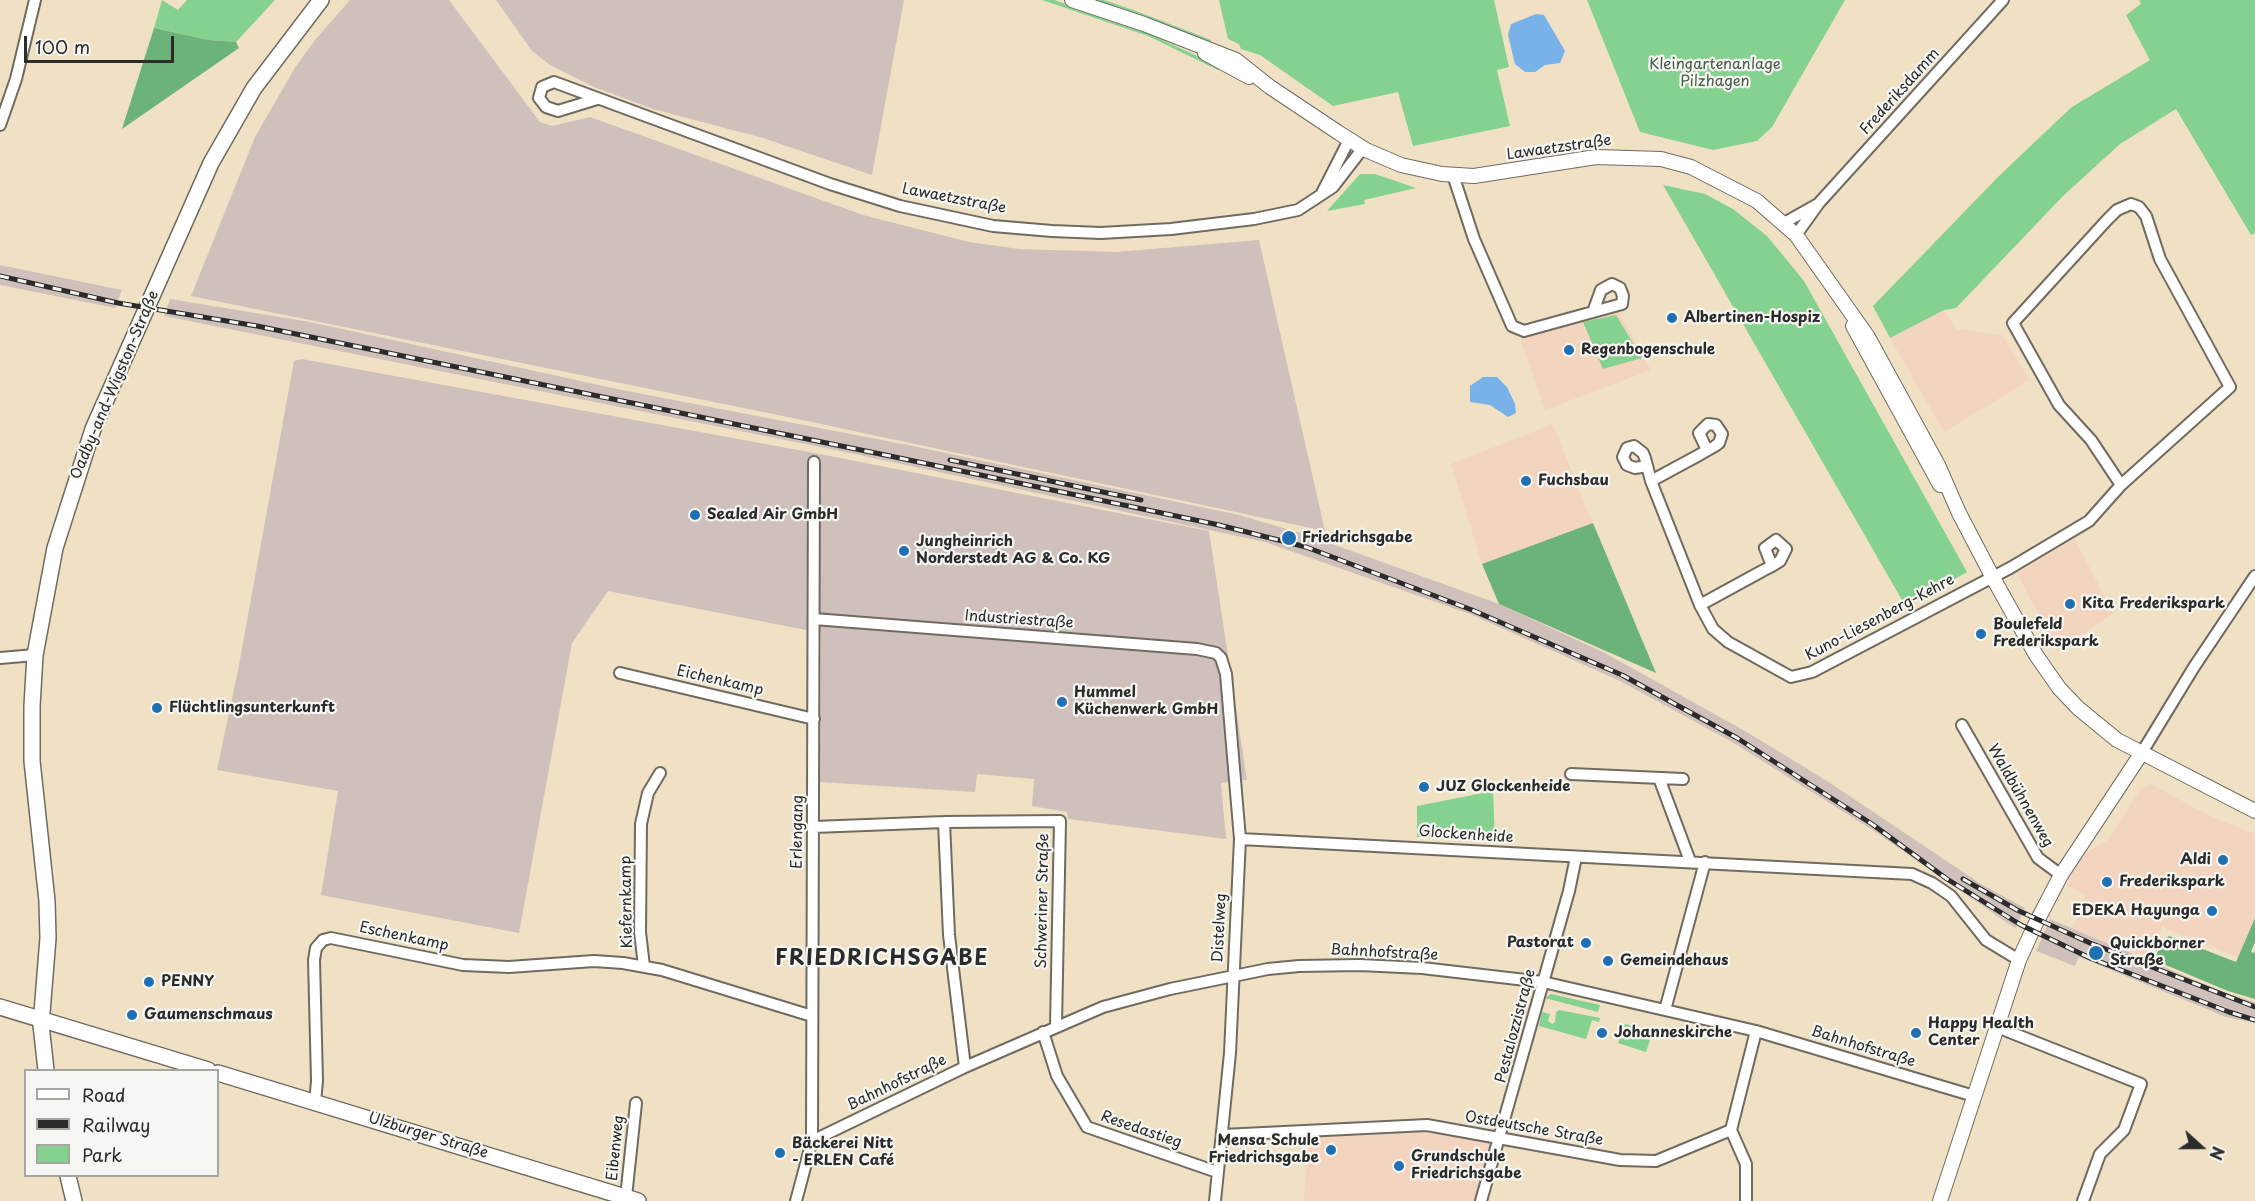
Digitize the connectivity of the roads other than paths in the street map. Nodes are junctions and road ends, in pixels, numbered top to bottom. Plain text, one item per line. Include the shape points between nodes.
1 (35, 0) edge
2 (321, 0) edge
3 (1072, 0) edge
4 (2003, 0) edge
5 (597, 99) junction
6 (0, 125) edge
7 (1349, 140) junction
8 (1363, 148) junction
9 (1453, 176) junction
10 (1319, 199) junction
11 (1819, 204) junction
12 (1784, 223) junction
13 (1796, 235) junction
14 (1593, 312) dead end
15 (1707, 450) dead end
16 (814, 462) dead end
17 (1647, 466) dead end
18 (1651, 481) junction
19 (2121, 485) junction
20 (1772, 566) dead end
21 (1992, 576) junction
22 (2255, 576) edge
23 (1700, 605) junction
24 (813, 619) junction
25 (35, 655) junction
26 (0, 658) edge
27 (1221, 658) joint
28 (620, 673) dead end
29 (814, 719) junction
30 (1962, 725) dead end
31 (2141, 754) junction
32 (660, 773) dead end
33 (1571, 774) dead end
34 (1659, 778) junction
35 (1683, 779) dead end
36 (2255, 810) edge
37 (944, 822) junction
38 (814, 827) junction
39 (1240, 839) junction
40 (1576, 857) junction
41 (1690, 861) junction
42 (1705, 862) junction
43 (2061, 875) junction
44 (2019, 960) junction
45 (644, 966) junction
46 (1233, 976) junction
47 (1543, 982) junction
48 (0, 1007) edge
49 (1665, 1010) junction
50 (812, 1016) junction
51 (42, 1020) junction
52 (1056, 1026) junction
53 (1997, 1027) junction
54 (1756, 1030) junction
55 (1043, 1032) junction
56 (965, 1067) junction
57 (46, 1069) edge
58 (201, 1069) edge
59 (219, 1073) edge
60 (1974, 1096) junction
61 (315, 1102) junction
62 (636, 1103) dead end
63 (1731, 1130) junction
64 (1223, 1136) junction
65 (1500, 1140) junction
66 (812, 1142) junction
67 (1217, 1172) junction
68 (68, 1177) edge
69 (624, 1198) edge
70 (74, 1201) edge
71 (796, 1201) edge
72 (1215, 1201) edge
73 (1481, 1201) edge
74 (1746, 1201) edge
75 (1940, 1201) edge
76 (2083, 1201) edge

1 - 6 street via 16,79
2 - 25 main road, Oadby-and-Wigston-Straße via 275,58 234,120 198,189 93,429 55,548
3 - 7 street, Lawaetzstraße via 1236,60
4 - 11 street, Frederiksdamm
5 - 5 street, Lawaetzstraße via 554,82 542,87 539,98 546,107 558,111
5 - 10 street, Lawaetzstraße via 854,192 930,214 993,226 1091,232 1171,229 1281,215
7 - 8 street, Lawaetzstraße
7 - 10 street
8 - 9 street, Lawaetzstraße via 1401,165
8 - 10 street, Lawaetzstraße
9 - 12 street, Lawaetzstraße via 1494,174 1596,157 1661,159 1691,166 1727,183
9 - 14 street via 1474,239 1512,326 1524,331
11 - 12 street, Frederiksdamm
11 - 13 street, Frederiksdamm
12 - 13 street, Lawaetzstraße
13 - 21 street, Lawaetzstraße via 1836,288 1860,342
15 - 18 street
16 - 24 street, Erlengang
17 - 18 street, Kuno-Liesenberg-Kehre
18 - 23 street, Kuno-Liesenberg-Kehre
19 - 19 street via 2091,440 2059,405 2013,323 2107,220 2131,204 2146,216 2160,259 2230,387
19 - 21 street via 2089,521
20 - 23 street
21 - 23 street, Kuno-Liesenberg-Kehre via 1797,677 1784,674 1719,636
21 - 31 street, Lawaetzstraße via 2059,688 2101,729
22 - 31 street
24 - 27 street, Industriestraße via 1197,649
24 - 29 street, Erlengang
25 - 26 street
25 - 51 main road, Oadby-and-Wigston-Straße via 32,725 48,938
27 - 39 street, Distelweg via 1226,674
28 - 29 street, Eichenkamp
29 - 38 street, Erlengang
30 - 43 street, Waldbühnenweg via 2038,858
31 - 36 street, Lawaetzstraße
31 - 43 street
32 - 45 street, Kiefernkamp via 648,793 641,824 640,932
33 - 34 street
34 - 35 street
34 - 41 street
37 - 38 street, Schweriner Straße
37 - 52 street, Schweriner Straße via 1060,821
37 - 56 street via 949,935
38 - 50 street, Erlengang
39 - 40 street, Glockenheide
39 - 46 street, Distelweg
40 - 41 street, Glockenheide
40 - 47 street, Pestalozzistraße
41 - 42 street, Glockenheide
42 - 44 street, Glockenheide via 1912,874 1951,896 1986,940
42 - 49 street
43 - 44 street
44 - 53 street
45 - 50 street, Kiefernkamp
45 - 61 street, Eschenkamp via 594,961 509,967 463,965 339,938 323,940 316,948 314,960
46 - 47 street, Bahnhofstraße via 1289,967 1360,965
46 - 52 street, Bahnhofstraße via 1170,988 1103,1007
46 - 64 street, Distelweg
47 - 49 street, Bahnhofstraße
47 - 65 street, Pestalozzistraße
48 - 51 main road
49 - 54 street, Bahnhofstraße
50 - 66 street, Erlengang
51 - 57 main road, Oadby-and-Wigston-Straße
51 - 58 main road
52 - 55 street, Bahnhofstraße
53 - 60 street
53 - 76 street via 2141,1084 2124,1130 2100,1154
54 - 60 street, Bahnhofstraße
54 - 63 street
55 - 56 street, Bahnhofstraße
55 - 67 street, Resedastieg via 1058,1076 1087,1127
56 - 66 street, Bahnhofstraße
59 - 61 main road, Ulzburger Straße
60 - 75 street
61 - 69 main road, Ulzburger Straße
62 - 69 street, Eibenweg
63 - 65 street, Ostdeutsche Straße via 1656,1161 1620,1160
63 - 74 street via 1746,1164
64 - 65 street, Ostdeutsche Straße via 1427,1125
64 - 67 street, Distelweg
65 - 73 street, Pestalozzistraße
66 - 71 street, Erlengang
67 - 72 street, Distelweg
68 - 70 main road

